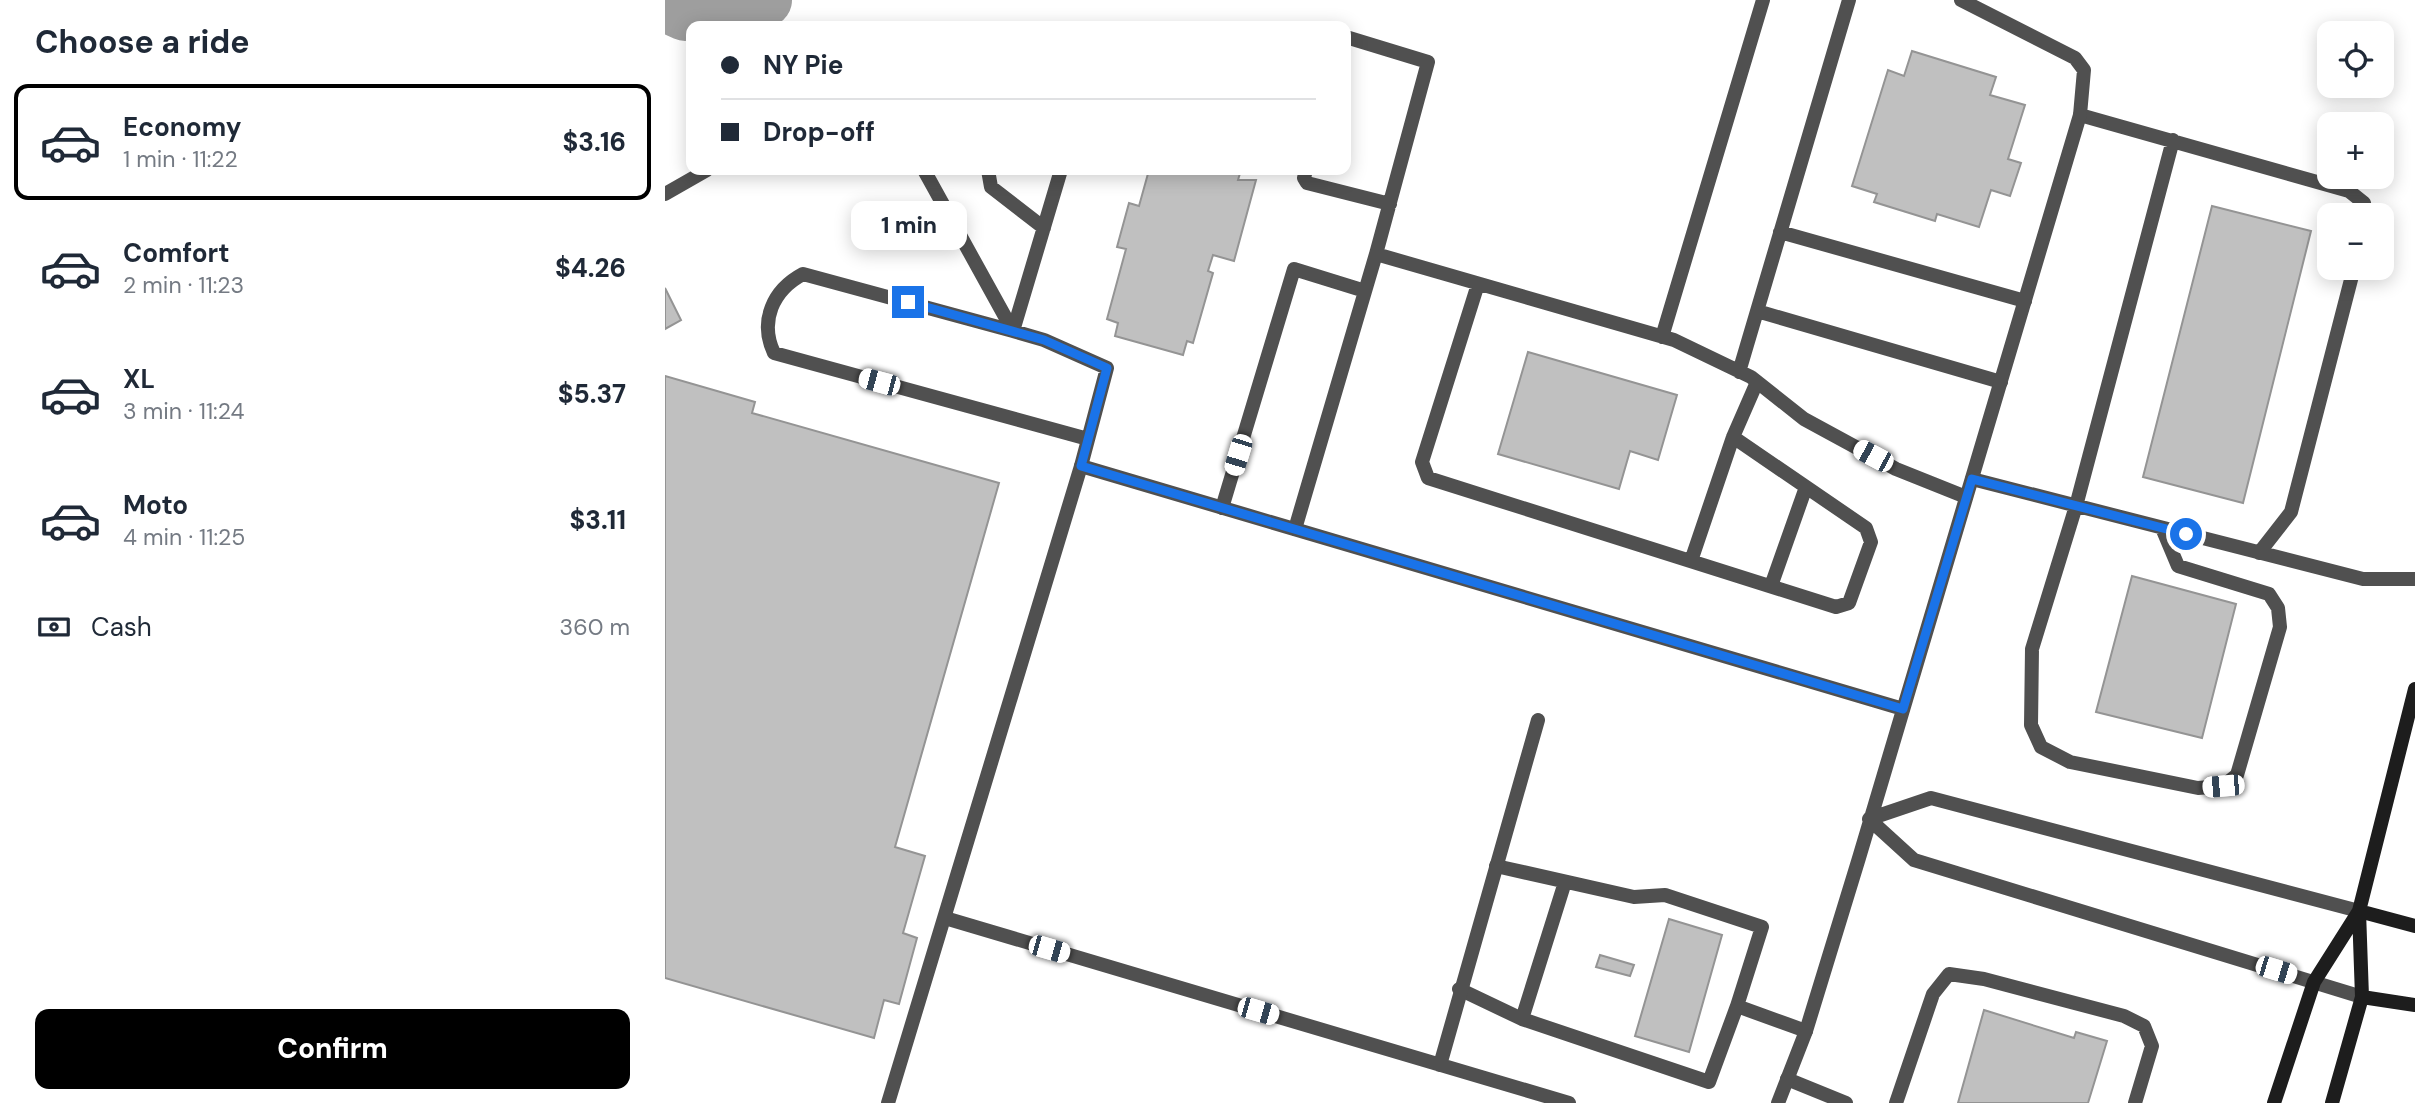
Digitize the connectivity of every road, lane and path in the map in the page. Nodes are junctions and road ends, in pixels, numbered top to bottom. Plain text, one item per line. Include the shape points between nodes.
1 (1763, 0) edge
2 (1849, 0) edge
3 (1961, 0) edge
4 (1351, 40) edge
5 (2080, 115) junction
6 (2173, 140) junction
7 (698, 175) edge
8 (927, 175) edge
9 (989, 175) edge
10 (1060, 175) edge
11 (1307, 176) edge
12 (665, 194) edge
13 (2364, 203) edge
14 (1390, 204) junction
15 (1044, 228) junction
16 (1780, 232) junction
17 (1376, 254) junction
18 (2351, 280) edge
19 (1478, 284) junction
20 (1365, 290) junction
21 (2025, 301) junction
22 (1757, 311) junction
23 (1013, 331) junction
24 (1662, 337) junction
25 (1739, 372) junction
26 (1757, 382) junction
27 (2001, 382) junction
28 (1733, 437) junction
29 (1088, 439) junction
30 (1081, 466) junction
31 (1972, 479) junction
32 (1806, 487) junction
33 (1966, 497) junction
34 (2076, 506) junction
35 (1222, 508) junction
36 (2162, 528) junction
37 (1295, 529) junction
38 (2259, 552) junction
39 (1691, 561) junction
40 (2415, 579) edge
41 (1771, 586) junction
42 (2415, 690) edge
43 (1903, 709) junction
44 (1538, 720) dead end
45 (1869, 819) junction
46 (1496, 866) junction
47 (1565, 882) junction
48 (2359, 911) junction
49 (945, 918) junction
50 (2415, 926) edge
51 (2314, 982) junction
52 (1459, 989) junction
53 (2362, 997) junction
54 (2415, 1005) edge
55 (1737, 1006) junction
56 (1522, 1019) junction
57 (1806, 1031) junction
58 (1440, 1065) junction
59 (1787, 1079) junction
60 (888, 1103) edge
61 (1569, 1103) edge
62 (1778, 1103) edge
63 (1846, 1103) edge
64 (1896, 1103) edge
65 (2135, 1103) edge
66 (2274, 1103) edge
67 (2332, 1103) edge

1 - 24 street
2 - 16 street
3 - 5 street via 2075,58 2084,70
4 - 14 street via 1428,62
5 - 6 street
5 - 21 street
6 - 13 street via 2349,191
6 - 34 street
7 - 12 street
8 - 23 street
9 - 15 street via 991,187
10 - 15 street
11 - 14 street
14 - 17 street
15 - 23 street
16 - 21 street
16 - 22 street
17 - 19 street
17 - 20 street
18 - 38 street via 2291,512
19 - 24 street
19 - 39 street via 1422,462 1428,478
20 - 35 street via 1294,269
20 - 37 street
21 - 27 street
22 - 25 street
22 - 27 street
23 - 29 street via 1107,368
23 - 29 street via 803,274 784,283 776,295 767,339 774,353
24 - 25 street
25 - 26 street
26 - 28 street
26 - 33 street via 1804,419 1896,469
27 - 31 street
28 - 32 street
28 - 39 street
29 - 30 street
30 - 35 street
30 - 49 street
31 - 33 street
31 - 34 street
32 - 41 street
32 - 41 street via 1866,528 1871,542 1849,603 1836,607
33 - 43 street
34 - 36 street
34 - 36 street via 2032,649 2031,725 2041,747 2070,762 2198,788 2223,786 2237,775 2280,627 2278,608 2269,594 2178,566
35 - 37 street
36 - 38 street
37 - 43 street
38 - 40 street via 2363,579
39 - 41 street
42 - 48 main road
43 - 45 street
44 - 46 street
45 - 48 street via 1931,798
45 - 51 street via 1914,860
45 - 57 street
46 - 47 street
46 - 52 street
47 - 55 street via 1634,897 1665,895 1762,927
47 - 56 street
48 - 50 main road
48 - 51 main road
48 - 53 main road
49 - 58 street
49 - 60 street
51 - 53 street
51 - 66 main road
52 - 56 street
52 - 58 street
53 - 54 main road
53 - 67 main road
55 - 56 street via 1709,1082
55 - 57 street
57 - 59 street
58 - 61 street
59 - 62 street
59 - 63 street
64 - 65 street via 1933,994 1949,974 2124,1016 2144,1026 2152,1046

